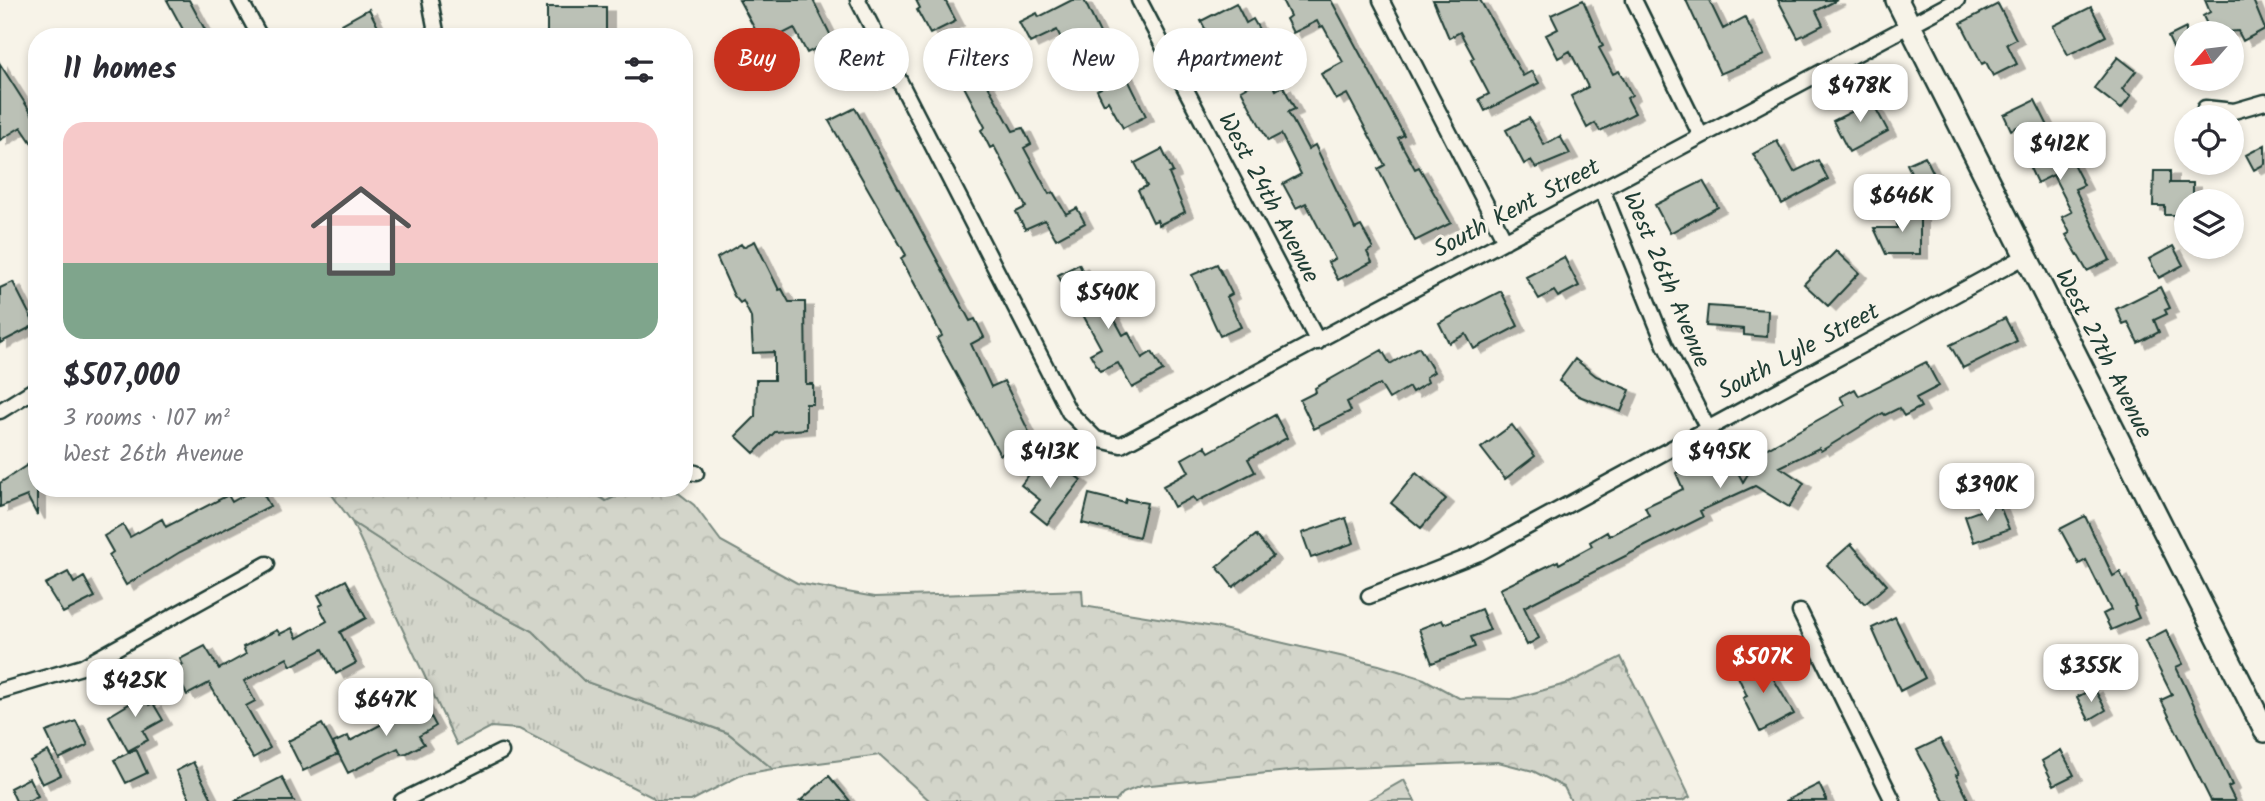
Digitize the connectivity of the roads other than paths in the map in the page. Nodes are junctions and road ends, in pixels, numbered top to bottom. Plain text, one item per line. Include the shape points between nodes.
1 (240, 0) edge
2 (430, 0) edge
3 (858, 0) edge
4 (1139, 0) edge
5 (1381, 0) edge
6 (1634, 0) edge
7 (1896, 0) edge
8 (1957, 0) edge
9 (1909, 24) junction
10 (255, 28) edge
11 (435, 28) edge
12 (2265, 102) edge
13 (2244, 108) edge
14 (1701, 136) junction
15 (1602, 189) junction
16 (1506, 241) junction
17 (2024, 257) junction
18 (1318, 342) junction
19 (28, 394) edge
20 (0, 411) edge
21 (1707, 427) junction
22 (267, 564) dead end
23 (1369, 596) dead end
24 (1800, 612) dead end
25 (0, 691) edge
26 (2265, 731) edge
27 (501, 752) dead end
28 (402, 801) edge
29 (1893, 801) edge

1 - 10 street
2 - 11 street
3 - 18 street, South Kent Street via 1069,412 1096,439 1121,445 1140,437
4 - 18 street, West 24th Avenue
5 - 16 street
6 - 14 street
7 - 9 main road, West 27th Avenue
8 - 9 street, South Kent Street
9 - 14 street, South Kent Street
9 - 17 main road, West 27th Avenue
12 - 13 street
14 - 15 street, South Kent Street
15 - 16 street, South Kent Street
15 - 21 street, West 26th Avenue via 1665,345
16 - 18 street, South Kent Street
17 - 21 street, South Lyle Street
17 - 26 main road, West 27th Avenue
19 - 20 street
21 - 23 street, South Lyle Street via 1479,553
22 - 25 street via 82,667
24 - 29 street
27 - 28 street

